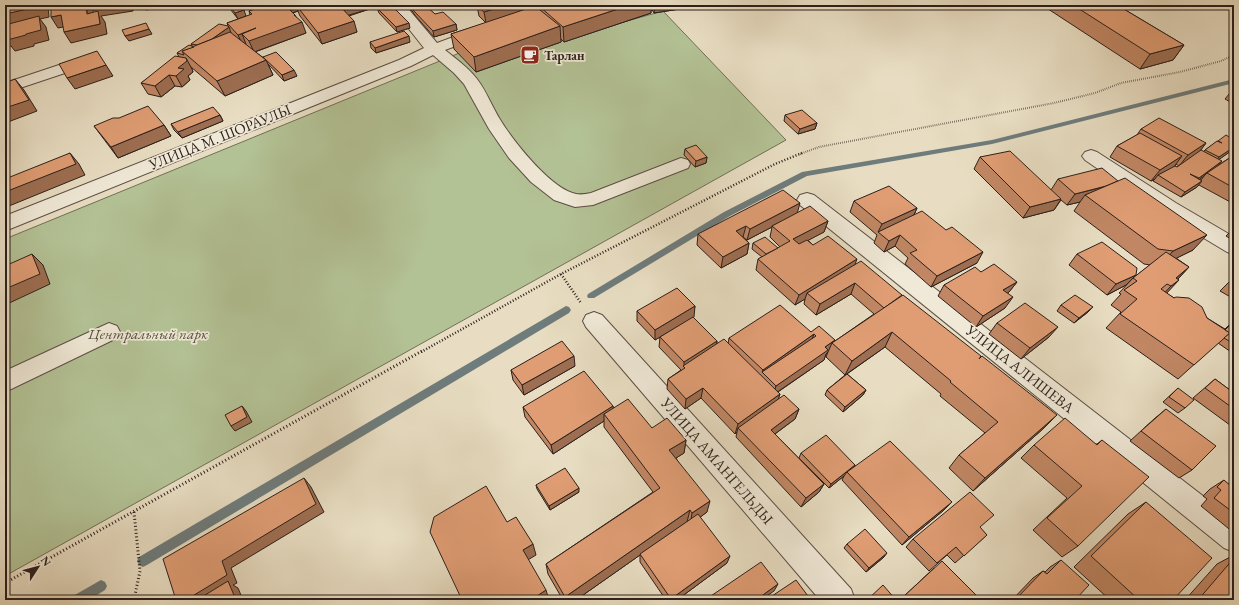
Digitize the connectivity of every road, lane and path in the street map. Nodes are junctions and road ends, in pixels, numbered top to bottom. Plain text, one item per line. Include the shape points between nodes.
1 (397, 5) edge
2 (490, 29) edge
3 (434, 49) junction
4 (1234, 55) edge
5 (71, 66) edge
6 (5, 88) edge
7 (1091, 156) dead end
8 (682, 164) dead end
9 (806, 200) dead end
10 (5, 224) edge
11 (1234, 247) edge
12 (561, 274) junction
13 (594, 321) joint
14 (109, 332) dead end
15 (5, 382) edge
16 (134, 512) junction
17 (1234, 538) edge
18 (5, 583) edge
19 (134, 600) edge
20 (840, 600) edge

1 - 3 street
2 - 3 street, УЛИЦА М. ШОРАУЛЫ
3 - 8 street via 450,60 468,78 492,121 521,162 563,198 573,201 596,198
3 - 10 street, УЛИЦА М. ШОРАУЛЫ via 405,63
4 - 12 path via 1214,63 1121,83 1095,93 1054,103 819,147 775,164
5 - 6 street
7 - 11 street
9 - 17 street, УЛИЦА АЛИШЕВА
12 - 13 path
12 - 16 path
13 - 20 street, УЛИЦА АМАНГЕЛЬДЫ
14 - 15 street
16 - 18 path
16 - 19 path via 140,571

